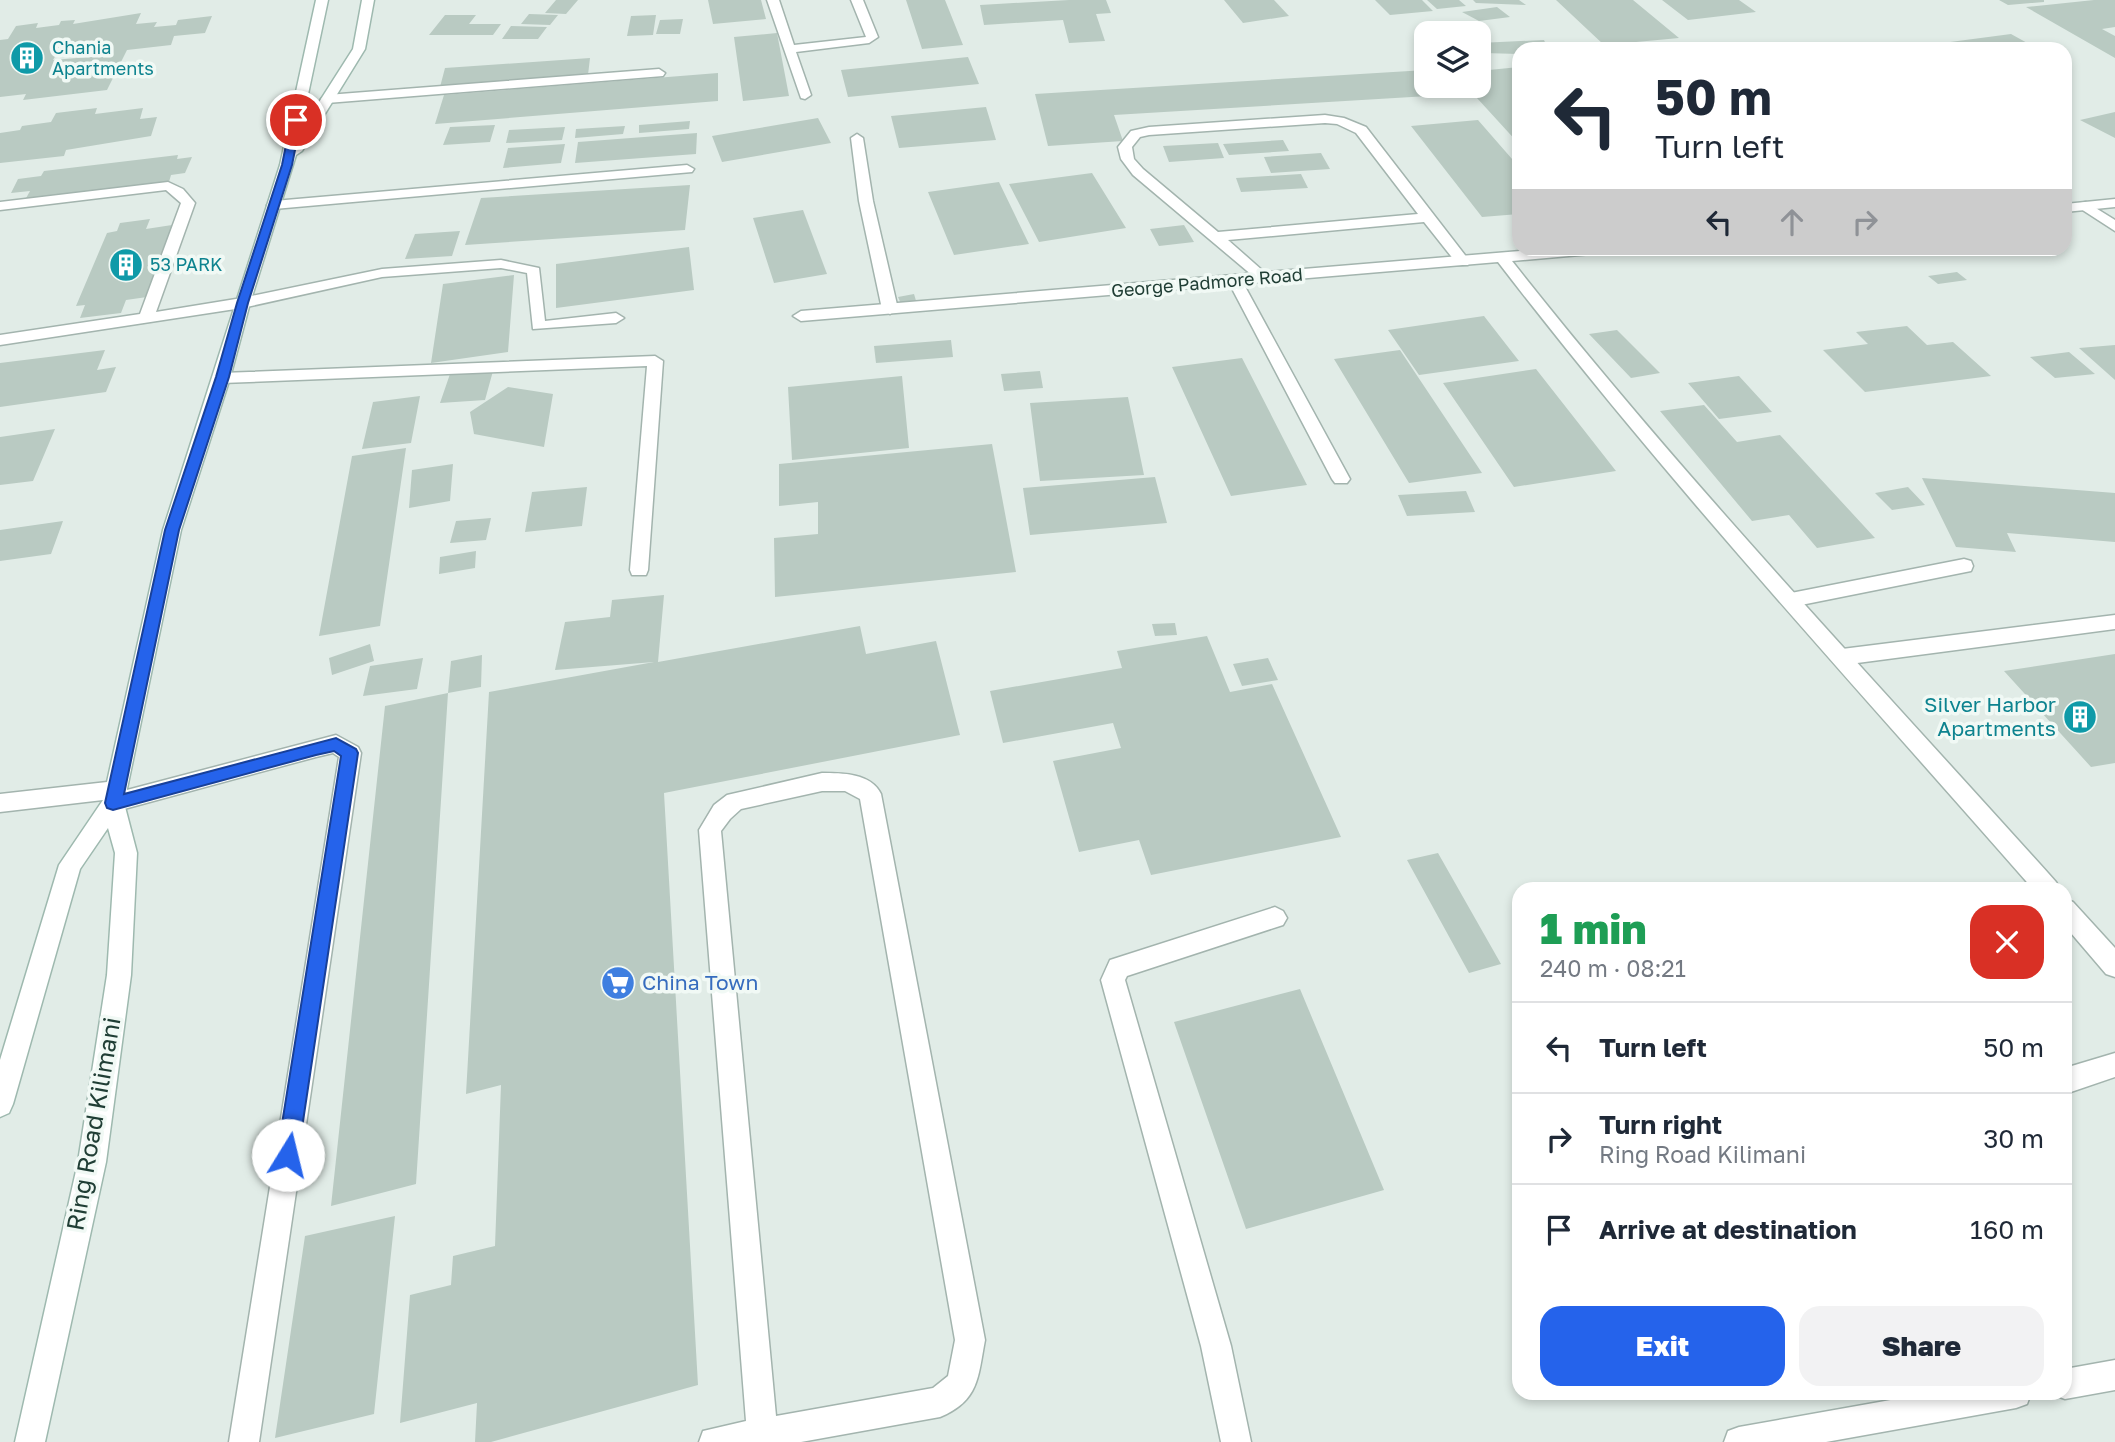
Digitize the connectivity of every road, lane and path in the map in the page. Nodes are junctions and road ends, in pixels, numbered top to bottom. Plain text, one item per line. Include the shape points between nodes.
1 (322, 0) edge
2 (368, 0) edge
3 (773, 0) edge
4 (857, 0) edge
5 (789, 49) junction
6 (659, 73) dead end
7 (805, 95) dead end
8 (327, 99) junction
9 (857, 138) dead end
10 (287, 165) junction
11 (687, 169) dead end
12 (2115, 203) edge
13 (274, 205) junction
14 (0, 206) edge
15 (2086, 206) junction
16 (2072, 207) edge
17 (1429, 217) junction
18 (2115, 227) edge
19 (1215, 237) junction
20 (1533, 256) edge
21 (1503, 259) junction
22 (1463, 262) junction
23 (1264, 278) junction
24 (1235, 281) junction
25 (242, 303) junction
26 (890, 309) junction
27 (801, 316) dead end
28 (146, 318) junction
29 (616, 318) dead end
30 (0, 340) edge
31 (222, 377) junction
32 (1341, 480) dead end
33 (1964, 566) dead end
34 (639, 570) dead end
35 (1791, 600) junction
36 (2115, 622) edge
37 (1842, 657) junction
38 (115, 797) junction
39 (0, 803) edge
40 (2042, 882) edge
41 (2072, 917) edge
42 (1275, 918) dead end
43 (2115, 966) edge
44 (2115, 1065) edge
45 (2072, 1079) edge
46 (0, 1104) edge
47 (2115, 1376) edge
48 (2072, 1383) edge
49 (1976, 1400) edge
50 (762, 1433) junction
51 (30, 1442) edge
52 (244, 1442) edge
53 (714, 1442) edge
54 (1236, 1442) edge
55 (1739, 1442) edge

1 - 10 street, Ring Road Kilimani
2 - 8 street, Ring Road Kilimani via 359,49
3 - 5 street
4 - 5 street via 872,37 869,40
5 - 7 street
6 - 8 street
8 - 10 street, Ring Road Kilimani
9 - 26 street
10 - 13 street, Ring Road Kilimani
11 - 13 street
12 - 15 street
13 - 25 street, Ring Road Kilimani
14 - 28 street via 168,186 178,192 188,203
15 - 16 street
15 - 18 street
17 - 19 street
17 - 19 street via 1361,130 1340,121 1136,134 1125,147 1128,159
17 - 22 street
19 - 23 street
20 - 21 street, George Padmore Road
21 - 22 street, George Padmore Road
21 - 35 street via 1572,348
22 - 23 street, George Padmore Road
23 - 24 street, George Padmore Road
24 - 26 street, George Padmore Road
24 - 32 street
25 - 28 street
25 - 29 street via 382,273 501,264 534,271 538,326
25 - 31 street, Ring Road Kilimani
26 - 27 street, George Padmore Road
28 - 30 street
31 - 34 street via 655,361
31 - 38 street, Ring Road Kilimani via 172,530
33 - 35 street
35 - 37 street
36 - 37 street
37 - 40 street
38 - 39 street
38 - 46 street, Ring Road Kilimani via 71,865
38 - 51 street, Ring Road Kilimani via 126,853 119,975 92,1162
38 - 52 street via 336,744 350,753
41 - 43 street
42 - 54 street via 1119,968 1113,980 1216,1346
44 - 45 street
47 - 48 street
49 - 55 street
50 - 50 street via 940,1402 962,1384 970,1340 870,794 848,782 822,782 735,801 710,830
50 - 53 street

